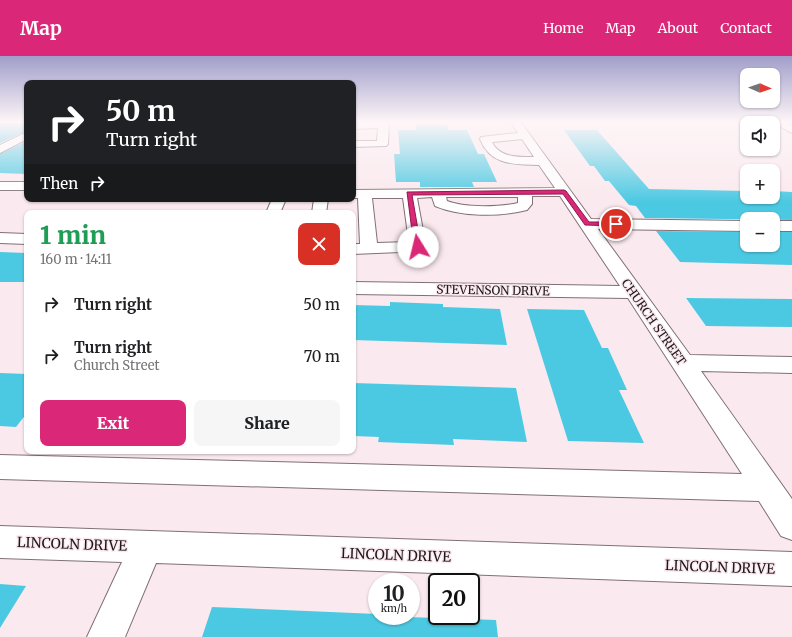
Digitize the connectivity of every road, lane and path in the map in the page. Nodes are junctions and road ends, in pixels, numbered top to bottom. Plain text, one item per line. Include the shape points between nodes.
1 (488, 148) edge
2 (534, 148) edge
3 (543, 161) junction
4 (0, 186) edge
5 (24, 186) edge
6 (564, 192) junction
7 (359, 194) edge
8 (409, 194) junction
9 (587, 224) junction
10 (740, 226) edge
11 (780, 226) edge
12 (792, 226) edge
13 (0, 238) edge
14 (24, 239) edge
15 (361, 249) edge
16 (356, 288) edge
17 (632, 292) junction
18 (683, 363) junction
19 (792, 365) edge
20 (0, 466) edge
21 (767, 488) junction
22 (792, 525) edge
23 (0, 542) edge
24 (146, 547) junction
25 (792, 569) edge
26 (106, 637) edge

1 - 3 street via 497,156
2 - 3 street, CHURCH STREET
3 - 6 street, CHURCH STREET
4 - 5 street
6 - 8 street via 525,192 525,204 522,207 467,209 440,203 438,193
6 - 9 street, CHURCH STREET
7 - 8 street
7 - 15 street
8 - 15 street via 418,247
9 - 10 street
9 - 17 street, CHURCH STREET
11 - 12 street
13 - 14 street
16 - 17 street, STEVENSON DRIVE
17 - 18 street, CHURCH STREET
18 - 19 street
18 - 21 street, CHURCH STREET
20 - 21 street
21 - 22 street, CHURCH STREET
23 - 24 street, LINCOLN DRIVE
24 - 25 street, LINCOLN DRIVE
24 - 26 street

